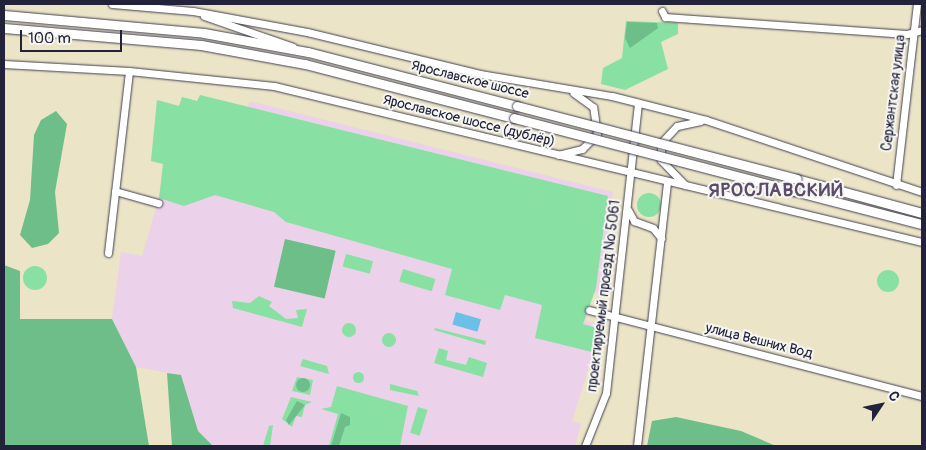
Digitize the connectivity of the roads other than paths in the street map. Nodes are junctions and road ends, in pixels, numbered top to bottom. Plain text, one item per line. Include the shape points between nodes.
1 (112, 4) edge
2 (137, 4) edge
3 (918, 4) edge
4 (662, 11) dead end
5 (193, 12) junction
6 (4, 15) edge
7 (4, 28) edge
8 (922, 30) edge
9 (914, 32) junction
10 (308, 52) junction
11 (4, 64) edge
12 (129, 71) junction
13 (570, 91) junction
14 (638, 103) junction
15 (706, 120) junction
16 (552, 155) junction
17 (630, 173) junction
18 (667, 182) junction
19 (896, 185) junction
20 (692, 189) junction
21 (115, 191) junction
22 (922, 192) edge
23 (158, 203) dead end
24 (627, 206) junction
25 (922, 213) edge
26 (922, 224) edge
27 (662, 238) junction
28 (922, 242) edge
29 (108, 253) dead end
30 (589, 310) dead end
31 (618, 314) junction
32 (649, 325) junction
33 (922, 396) edge
34 (585, 446) edge
35 (638, 446) edge

1 - 2 street
2 - 5 street
3 - 9 street, Сержантская улица
4 - 9 street via 664,16 693,19
5 - 10 street
5 - 13 street
6 - 10 main road, Ярославское шоссе via 132,24
7 - 26 main road, Ярославское шоссе, bridge via 201,45 305,64
8 - 9 street
9 - 19 street, Сержантская улица
10 - 25 main road, Ярославское шоссе, bridge
11 - 12 street, Ярославское шоссе (дублёр)
12 - 16 street, Ярославское шоссе (дублёр) via 274,86
12 - 21 street
13 - 14 street
13 - 16 street via 593,107 597,134 582,149
14 - 15 street
14 - 17 street, проектируемый проезд № 5061
15 - 19 street
15 - 20 street via 677,126 660,151 672,175
16 - 17 street, Ярославское шоссе (дублёр)
17 - 18 street, Ярославское шоссе (дублёр)
17 - 24 street, проектируемый проезд № 5061
18 - 20 street, Ярославское шоссе (дублёр)
18 - 27 street
19 - 22 street
20 - 28 street, Ярославское шоссе (дублёр)
21 - 23 street
21 - 29 street
24 - 27 street via 634,221 653,228
24 - 31 street, проектируемый проезд № 5061
27 - 32 street
30 - 31 street, улица Вешних Вод
31 - 32 street, улица Вешних Вод
31 - 34 street, проектируемый проезд № 5061 via 612,328 604,404
32 - 33 street, улица Вешних Вод
32 - 35 street

